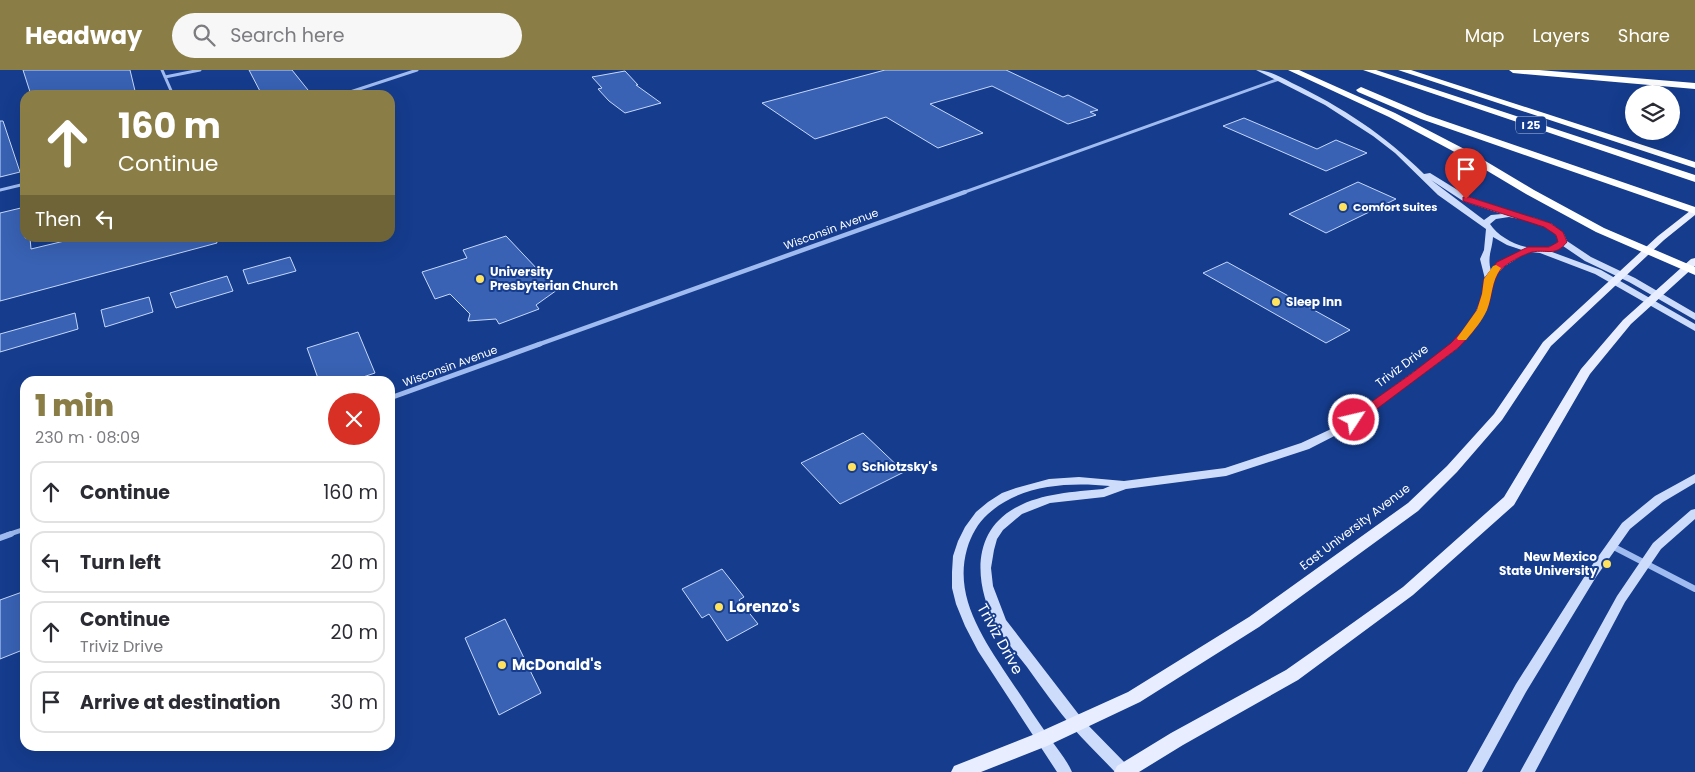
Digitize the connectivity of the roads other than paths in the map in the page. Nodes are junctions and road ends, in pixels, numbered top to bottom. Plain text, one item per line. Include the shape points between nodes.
1 (162, 70) edge
2 (200, 70) edge
3 (417, 70) edge
4 (1259, 70) edge
5 (1292, 70) edge
6 (1316, 70) edge
7 (1367, 70) edge
8 (1402, 70) edge
9 (1513, 70) edge
10 (165, 77) junction
11 (1279, 79) junction
12 (1695, 86) edge
13 (171, 90) edge
14 (356, 90) edge
15 (1695, 165) edge
16 (1418, 170) junction
17 (1695, 179) edge
18 (20, 185) edge
19 (0, 190) edge
20 (1695, 211) edge
21 (1528, 218) junction
22 (1489, 229) junction
23 (1563, 242) junction
24 (1535, 250) junction
25 (1695, 261) edge
26 (1695, 271) edge
27 (1489, 279) junction
28 (1695, 317) edge
29 (1695, 328) edge
30 (395, 396) edge
31 (1695, 478) edge
32 (1125, 485) junction
33 (1695, 513) edge
34 (20, 531) edge
35 (0, 538) edge
36 (1612, 546) junction
37 (1646, 563) junction
38 (1695, 589) edge
39 (1078, 724) junction
40 (1042, 740) junction
41 (960, 772) edge
42 (1065, 772) edge
43 (1124, 772) edge
44 (1474, 772) edge
45 (1527, 772) edge

1 - 10 street
2 - 10 street
3 - 14 street
4 - 11 street
5 - 26 highway via 1392,115 1600,230
6 - 20 highway via 1424,117
7 - 17 highway, I 25
8 - 15 highway, I 25
9 - 12 highway
10 - 13 street
11 - 16 street via 1327,104 1390,145
11 - 30 street, Wisconsin Avenue
16 - 21 street via 1466,199
16 - 22 street via 1441,193 1476,216
18 - 19 street
20 - 39 main road, East University Avenue via 1661,238 1547,344 1498,417 1413,507 1254,622 1134,697
21 - 22 street via 1494,217 1486,223
21 - 23 street via 1554,229
22 - 24 street via 1502,240
22 - 27 street, Triviz Drive via 1484,259
23 - 24 street via 1556,248
23 - 28 street
24 - 27 street via 1506,260
24 - 29 street via 1598,272
25 - 43 main road via 1627,322 1585,372 1509,501 1408,591 1292,675
27 - 32 street, Triviz Drive via 1476,322 1454,346 1346,426 1305,446 1251,465 1206,476
31 - 36 street via 1659,498 1626,526
32 - 39 street, Triviz Drive via 1104,493 1049,500 1018,511 999,527 988,550 987,586 1001,623
32 - 40 street, Triviz Drive via 1101,480 1076,481 1045,484 1011,493 995,501 974,520 961,548 958,585 970,623
33 - 37 street via 1657,546
34 - 35 street
36 - 37 street
36 - 44 street via 1521,688
37 - 38 street
37 - 45 street via 1621,599
39 - 40 main road, East University Avenue
39 - 43 street, Triviz Drive
40 - 41 main road, East University Avenue
40 - 42 street, Triviz Drive

